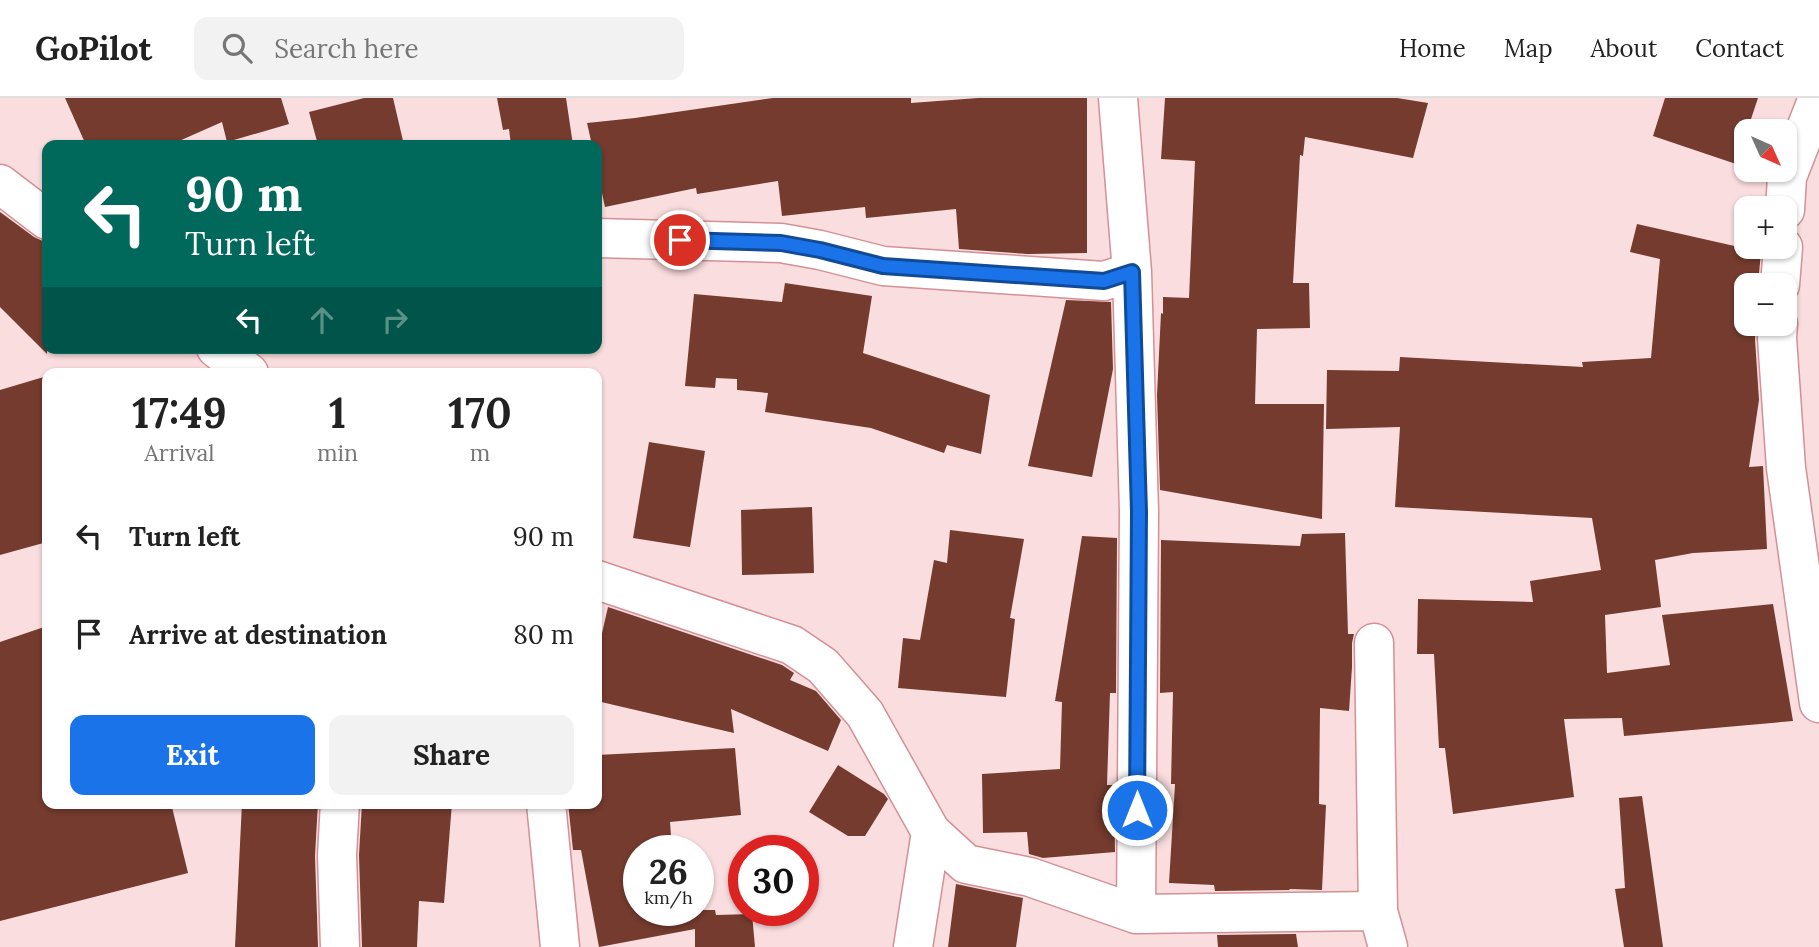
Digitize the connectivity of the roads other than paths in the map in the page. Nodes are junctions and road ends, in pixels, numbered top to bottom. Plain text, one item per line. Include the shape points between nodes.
1 (1118, 98) edge
2 (1818, 98) edge
3 (0, 184) edge
4 (1786, 196) edge
5 (42, 216) edge
6 (602, 238) edge
7 (1132, 272) junction
8 (1777, 336) edge
9 (224, 354) edge
10 (242, 368) edge
11 (602, 582) edge
12 (1374, 643) dead end
13 (1819, 703) edge
14 (340, 809) edge
15 (546, 809) edge
16 (931, 832) junction
17 (1378, 911) junction
18 (1136, 914) junction
19 (340, 947) edge
20 (559, 947) edge
21 (913, 947) edge
22 (1388, 947) edge

1 - 7 street
2 - 4 street via 1787,177
3 - 5 street
6 - 7 street via 781,243 883,266 1104,281
7 - 18 street via 1139,512
8 - 13 street via 1786,468
9 - 10 street
11 - 16 street via 792,645 823,666 865,714
12 - 17 street
14 - 19 street
15 - 20 street
16 - 18 street via 966,864 1030,877
16 - 21 street
17 - 18 street
17 - 22 street

